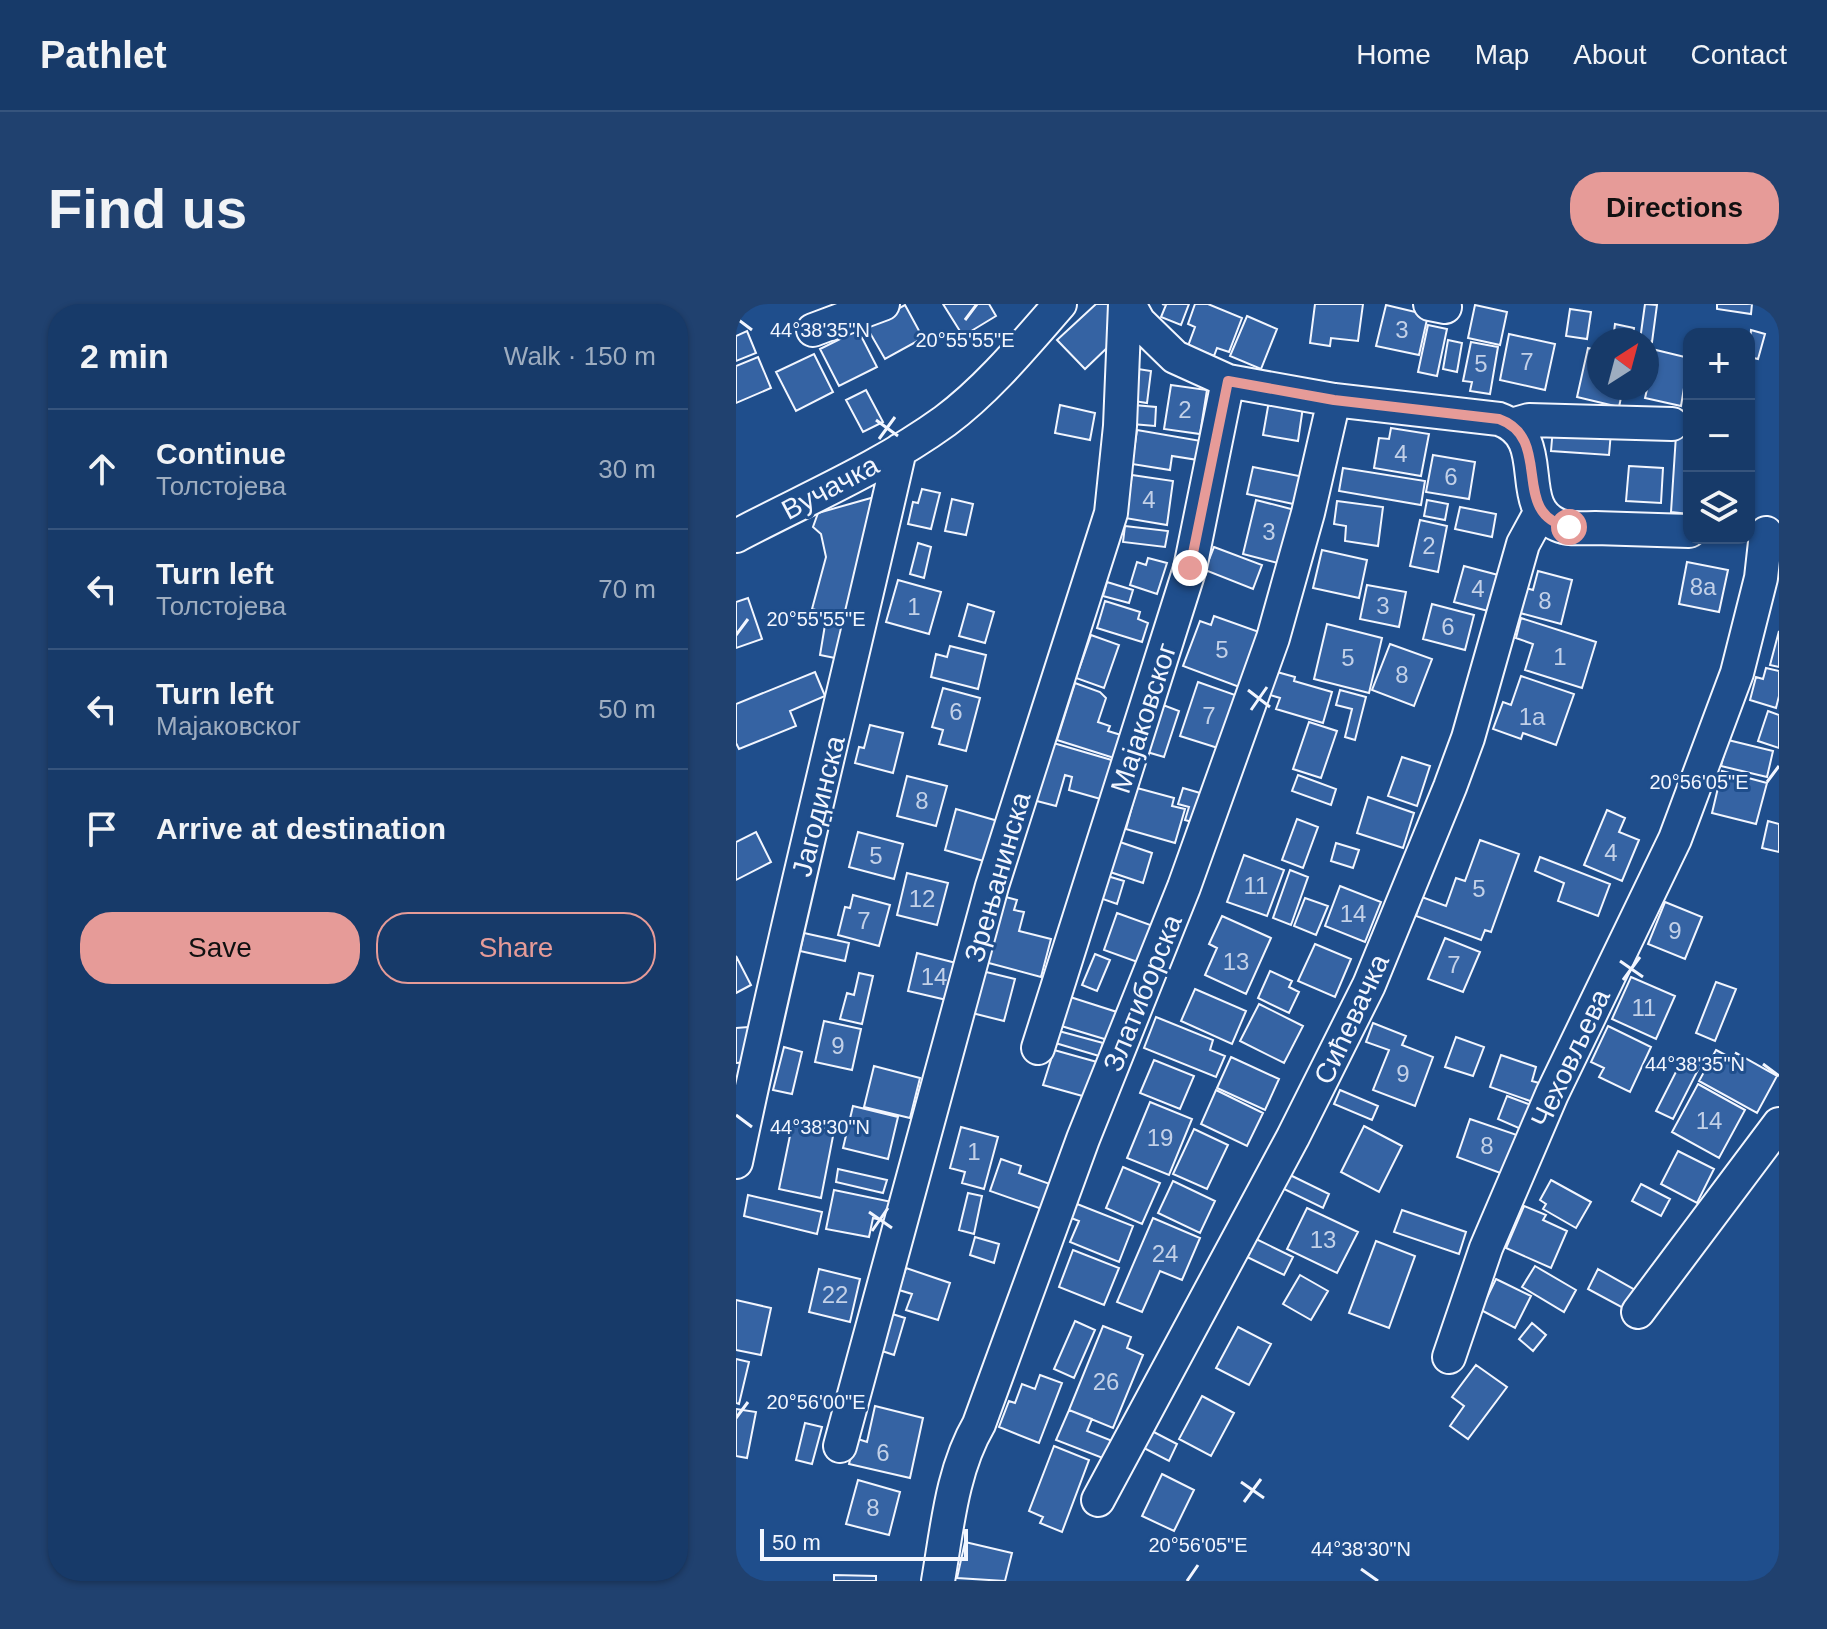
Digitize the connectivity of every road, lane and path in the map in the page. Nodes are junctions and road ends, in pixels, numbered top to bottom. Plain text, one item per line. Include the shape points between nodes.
1 (883, 304) edge
2 (1060, 304) edge
3 (1127, 304) edge
4 (813, 330) dead end
5 (1228, 381) junction
6 (1334, 400) junction
7 (1515, 424) junction
8 (1672, 424) dead end
9 (900, 450) junction
10 (1541, 511) junction
11 (1683, 531) edge
12 (1765, 533) edge
13 (736, 536) edge
14 (1038, 1048) dead end
15 (1779, 1124) edge
16 (736, 1162) edge
17 (1638, 1312) dead end
18 (1449, 1357) dead end
19 (840, 1446) dead end
20 (1098, 1500) dead end
21 (938, 1581) edge

1 - 4 street
2 - 9 street, Вучачка via 946,420
3 - 5 street via 1175,357
3 - 19 street, Зрењанинска via 1111,513 992,886
5 - 6 street
5 - 14 street, Мајаковског via 1190,568
6 - 7 street
6 - 21 street, Златиборска via 1273,638 1184,887 968,1442
7 - 8 street
7 - 10 street via 1531,457
9 - 13 street, Вучачка
9 - 16 street, Јагодинска
10 - 11 street via 1569,527
10 - 20 street, Сићевачка via 1523,544 1468,738 1369,985
12 - 18 street, Чеховљева via 1761,578 1737,673 1675,839 1552,1094 1486,1248
15 - 17 street

